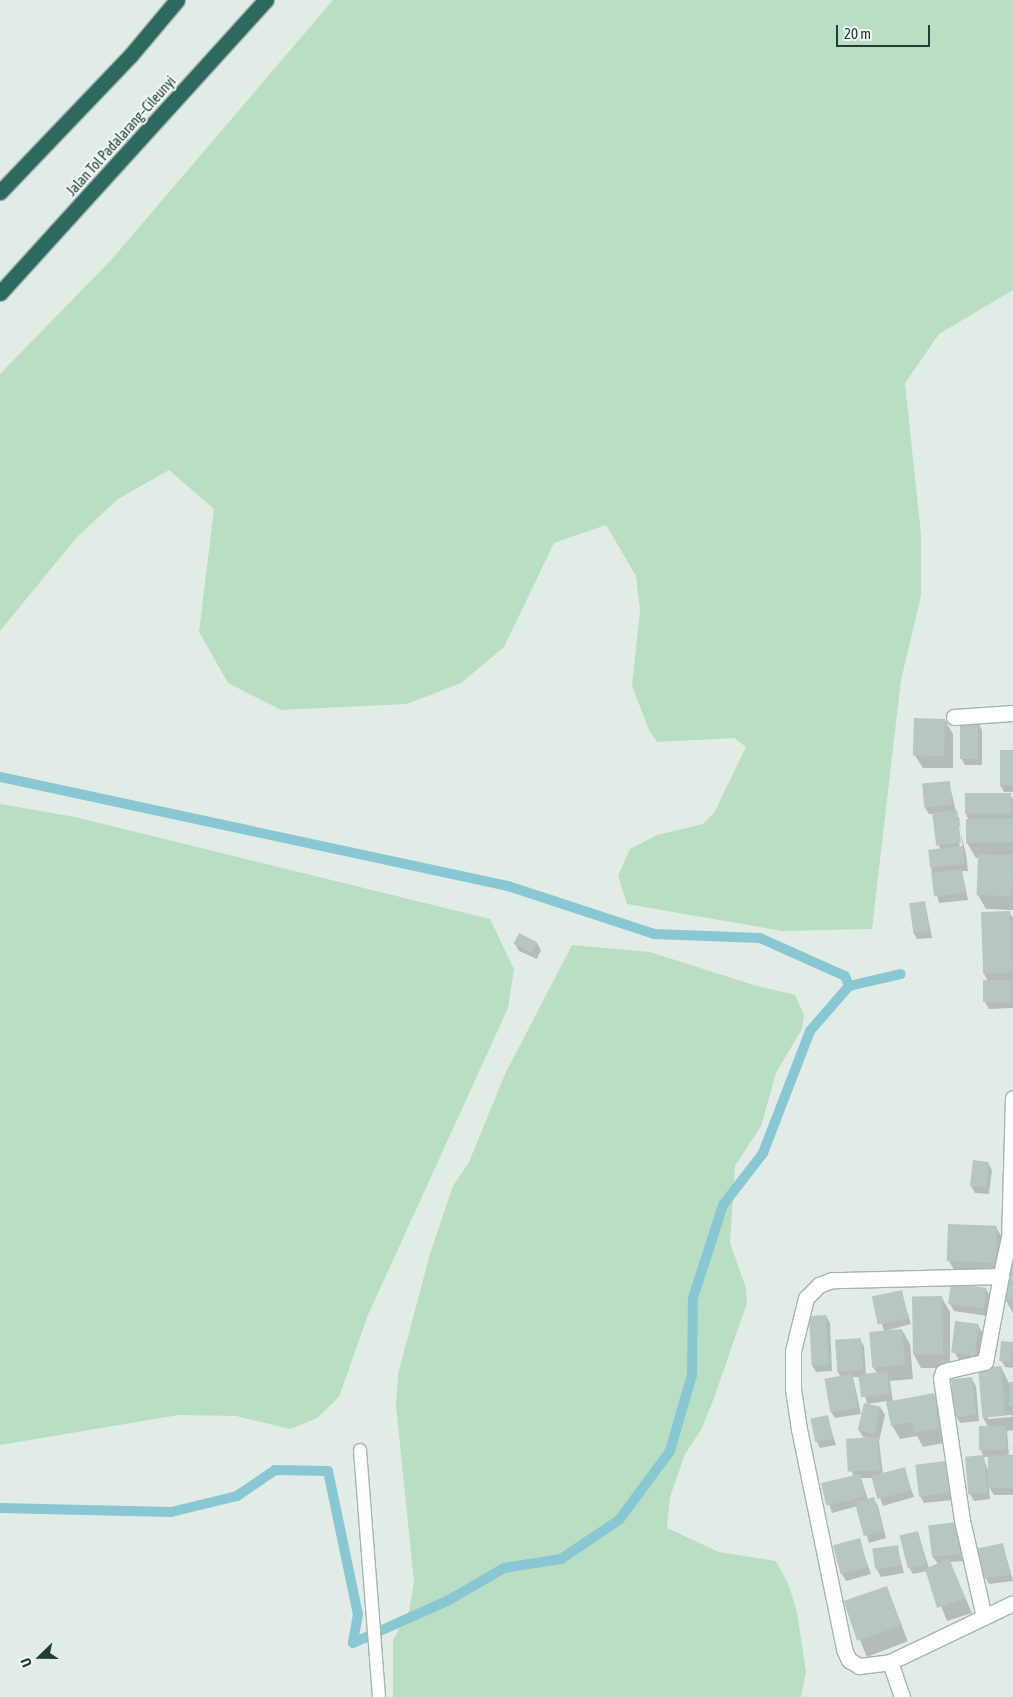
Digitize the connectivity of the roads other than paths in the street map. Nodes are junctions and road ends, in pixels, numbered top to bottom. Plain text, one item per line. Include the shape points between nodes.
1 (177, 0) edge
2 (266, 0) edge
3 (0, 192) edge
4 (0, 293) edge
5 (1013, 713) edge
6 (954, 717) dead end
7 (1013, 1098) edge
8 (1002, 1276) junction
9 (360, 1450) dead end
10 (1013, 1603) edge
11 (984, 1617) junction
12 (890, 1662) junction
13 (379, 1697) edge
14 (902, 1697) edge

1 - 3 highway via 130,56
2 - 4 highway, Jalan Tol Padalarang–Cileunyi
5 - 6 street
7 - 8 street via 1009,1237
8 - 11 street via 985,1362 943,1372 941,1378 962,1520
8 - 12 street via 832,1280 819,1285 806,1298 798,1318 793,1351 793,1389 844,1649 849,1660 859,1666
9 - 13 lane
10 - 11 street
11 - 12 street
12 - 14 street

